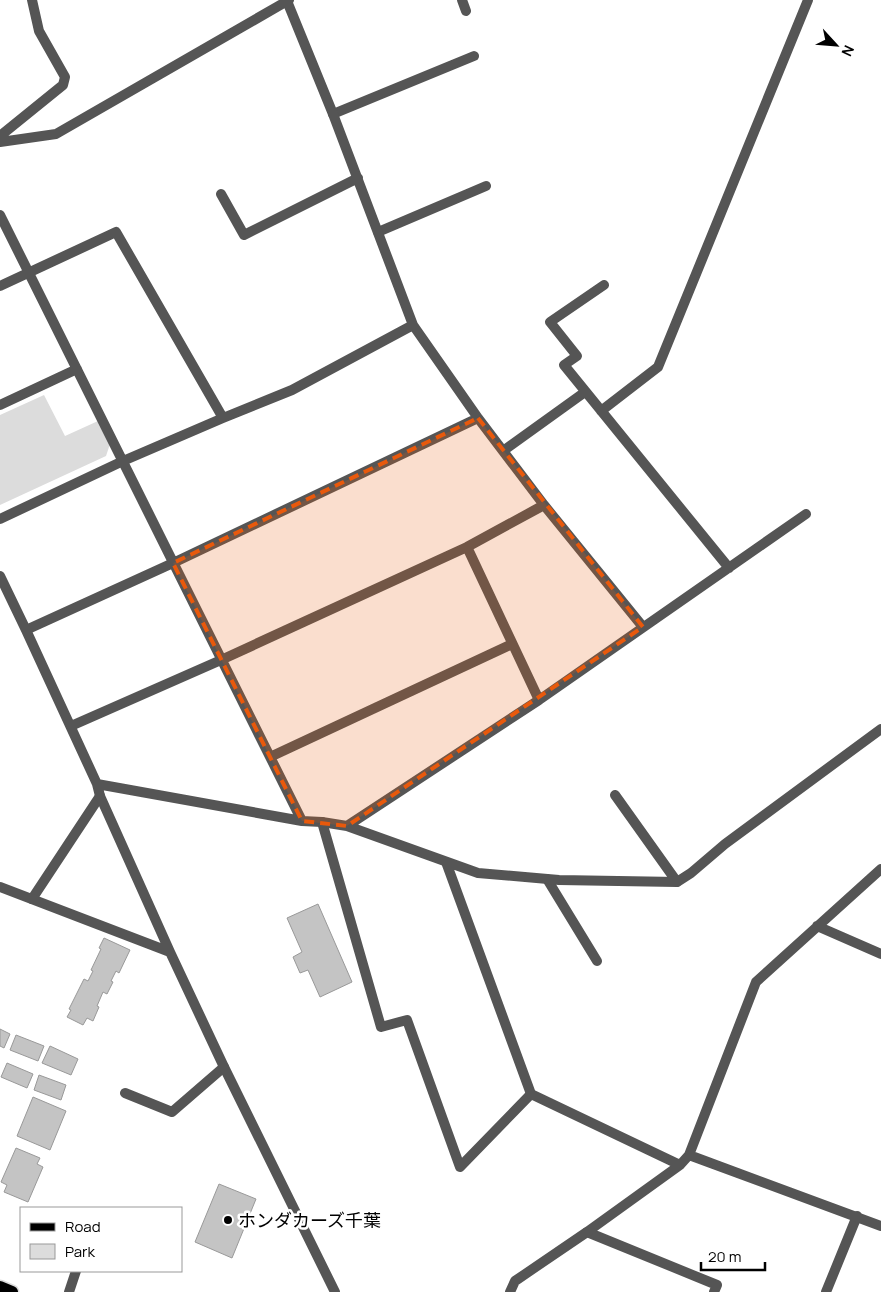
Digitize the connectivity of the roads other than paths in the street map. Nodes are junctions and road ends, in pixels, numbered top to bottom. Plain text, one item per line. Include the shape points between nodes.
1 (32, 0) edge
2 (462, 0) edge
3 (808, 0) edge
4 (288, 1) edge
5 (466, 11) dead end
6 (474, 56) dead end
7 (333, 114) junction
8 (0, 136) edge
9 (0, 142) edge
10 (358, 178) junction
11 (486, 186) dead end
12 (221, 194) dead end
13 (0, 215) edge
14 (378, 232) junction
15 (28, 272) junction
16 (604, 285) dead end
17 (0, 286) edge
18 (413, 325) junction
19 (77, 369) junction
20 (585, 392) junction
21 (0, 405) edge
22 (601, 411) junction
23 (223, 418) junction
24 (478, 418) junction
25 (503, 451) junction
26 (123, 461) junction
27 (544, 505) junction
28 (806, 514) dead end
29 (0, 519) edge
30 (467, 547) junction
31 (173, 563) junction
32 (729, 568) junction
33 (0, 576) edge
34 (643, 627) junction
35 (26, 630) junction
36 (512, 644) junction
37 (222, 660) junction
38 (539, 700) junction
39 (71, 726) junction
40 (881, 729) edge
41 (270, 757) junction
42 (97, 784) junction
43 (615, 795) dead end
44 (100, 796) junction
45 (302, 821) junction
46 (322, 822) junction
47 (346, 826) junction
48 (446, 862) junction
49 (881, 869) edge
50 (547, 879) junction
51 (677, 882) junction
52 (0, 887) edge
53 (32, 899) junction
54 (817, 926) junction
55 (170, 952) junction
56 (881, 954) edge
57 (597, 961) dead end
58 (224, 1067) junction
59 (125, 1093) dead end
60 (532, 1094) junction
61 (689, 1155) junction
62 (680, 1165) junction
63 (856, 1216) junction
64 (881, 1226) edge
65 (587, 1232) junction
66 (76, 1272) edge
67 (0, 1287) edge
68 (12, 1292) edge
69 (69, 1292) edge
70 (335, 1292) edge
71 (510, 1292) edge
72 (714, 1292) edge
73 (826, 1292) edge

1 - 8 street via 39,31 65,77 62,85
2 - 5 street
3 - 22 street via 658,367
4 - 7 street
4 - 9 street via 56,134
6 - 7 street
7 - 10 street
10 - 12 street via 244,235
10 - 14 street
11 - 14 street
13 - 15 street
14 - 18 street
15 - 17 street
15 - 19 street
15 - 23 street via 116,232
16 - 20 street via 550,322 577,356 564,365
18 - 23 street via 292,390
18 - 24 street
19 - 21 street
19 - 26 street
20 - 22 street
20 - 25 street
22 - 32 street
23 - 26 street
24 - 25 street
24 - 31 street
25 - 27 street
26 - 29 street
26 - 31 street
27 - 30 street
27 - 34 street
28 - 32 street
30 - 36 street
30 - 37 street
31 - 35 street
31 - 37 street
32 - 34 street
33 - 35 street
34 - 38 street
35 - 39 street
36 - 38 street
36 - 41 street
37 - 39 street
37 - 41 street
38 - 47 street
39 - 42 street
40 - 51 street
41 - 45 street
42 - 44 street
42 - 45 street
43 - 51 street
44 - 53 street
44 - 55 street
45 - 46 street
46 - 47 street
46 - 60 street via 381,1027 407,1020 460,1167
47 - 48 street
48 - 50 street via 478,873
48 - 60 street
49 - 54 street
50 - 51 street
50 - 57 street
52 - 53 street
53 - 55 street
54 - 56 street
54 - 61 street via 756,982
55 - 58 street
58 - 59 street via 172,1112
58 - 70 street
60 - 62 street
61 - 62 street
61 - 63 street
62 - 65 street
63 - 64 street
63 - 73 street
65 - 71 street via 515,1281
65 - 72 street via 717,1285
66 - 69 street
67 - 68 main road

